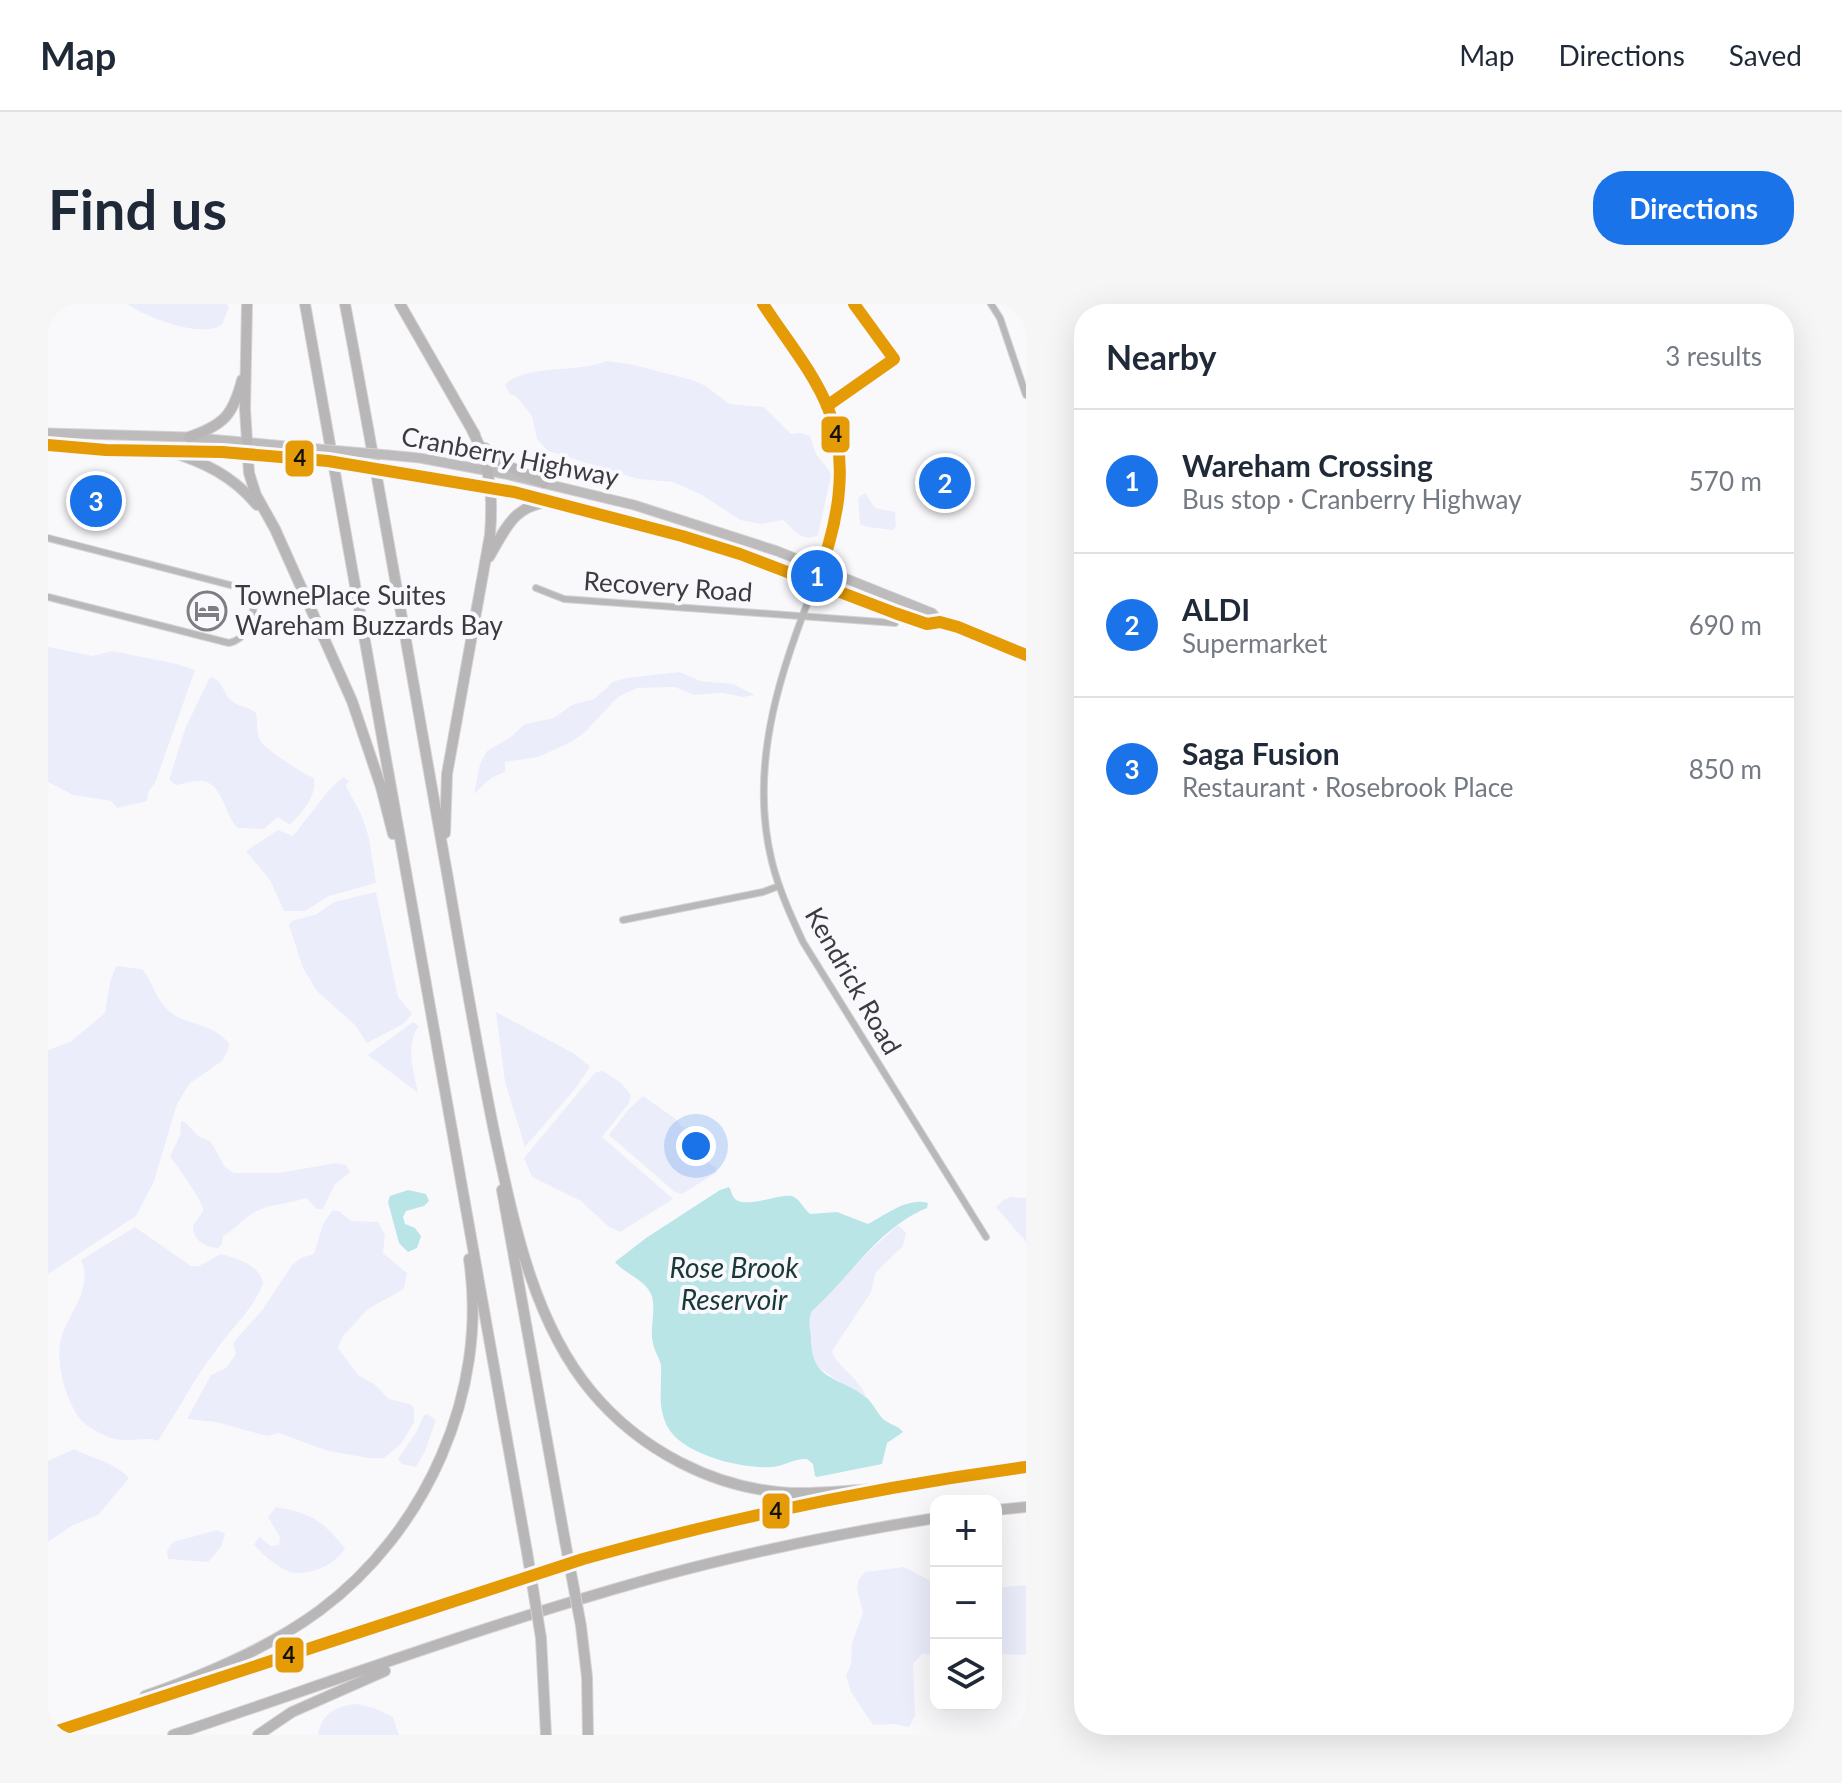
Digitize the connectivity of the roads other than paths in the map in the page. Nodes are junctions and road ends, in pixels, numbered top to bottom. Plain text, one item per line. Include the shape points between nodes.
1 (247, 304) edge
2 (305, 304) edge
3 (345, 304) edge
4 (400, 304) edge
5 (763, 304) edge
6 (991, 304) edge
7 (245, 366) junction
8 (1026, 395) edge
9 (827, 406) dead end
10 (473, 432) junction
11 (48, 433) edge
12 (189, 437) junction
13 (246, 442) junction
14 (48, 445) edge
15 (168, 451) junction
16 (246, 454) junction
17 (490, 471) junction
18 (544, 483) junction
19 (492, 488) junction
20 (553, 501) junction
21 (275, 529) junction
22 (48, 538) edge
23 (484, 566) junction
24 (821, 569) junction
25 (816, 582) junction
26 (536, 588) dead end
27 (48, 597) edge
28 (802, 616) junction
29 (940, 622) junction
30 (895, 623) dead end
31 (1026, 655) edge
32 (448, 883) junction
33 (779, 886) junction
34 (411, 906) junction
35 (623, 920) dead end
36 (453, 1143) junction
37 (497, 1145) junction
38 (986, 1237) dead end
39 (1026, 1467) edge
40 (878, 1489) junction
41 (1026, 1507) edge
42 (1002, 1509) edge
43 (930, 1519) edge
44 (444, 1644) junction
45 (102, 1716) junction
46 (48, 1734) edge
47 (173, 1735) edge
48 (258, 1735) edge
49 (546, 1735) edge
50 (588, 1735) edge

1 - 7 highway
2 - 34 highway
3 - 32 highway
4 - 10 highway
5 - 9 street
6 - 8 street
7 - 12 highway via 231,412 213,429
7 - 13 highway
10 - 17 highway
10 - 18 highway via 490,454
11 - 12 main road, Cranberry Highway
12 - 13 main road, Cranberry Highway
13 - 16 highway
13 - 17 main road, Cranberry Highway, bridge via 420,458
14 - 15 main road, Cranberry Highway
15 - 16 main road, Cranberry Highway
15 - 21 highway via 199,461 237,484
16 - 19 main road, Cranberry Highway, bridge via 391,469
16 - 21 highway via 256,495
17 - 18 main road, Cranberry Highway
17 - 19 highway
18 - 24 main road, Cranberry Highway via 634,505
19 - 20 main road, Cranberry Highway
19 - 23 highway
20 - 23 highway via 520,511
20 - 25 main road, Cranberry Highway via 682,536
21 - 34 highway via 352,701 381,787
22 - 27 street via 257,592 246,634 229,643
23 - 32 highway via 447,774
24 - 25 street, Kendrick Road
24 - 29 main road, Cranberry Highway via 932,613
25 - 28 street, Kendrick Road
25 - 29 main road, Cranberry Highway via 927,624
26 - 28 street, Recovery Road via 564,599
28 - 30 street, Recovery Road
28 - 33 street, Kendrick Road via 775,703 763,776
29 - 31 main road, Cranberry Highway
32 - 37 highway
33 - 35 street
33 - 38 street, Kendrick Road via 803,942
34 - 36 highway
36 - 45 highway via 471,1277 471,1343 453,1426 418,1503 365,1571 303,1622 241,1656
36 - 49 highway, bridge via 541,1638
37 - 40 highway via 526,1260 553,1331 589,1389 627,1427 674,1459 738,1484 789,1493
37 - 50 highway, bridge via 581,1626
39 - 40 highway
40 - 45 highway via 732,1519 583,1559
41 - 42 highway
43 - 44 highway via 705,1565
44 - 47 highway
44 - 48 highway via 306,1705
45 - 46 highway

